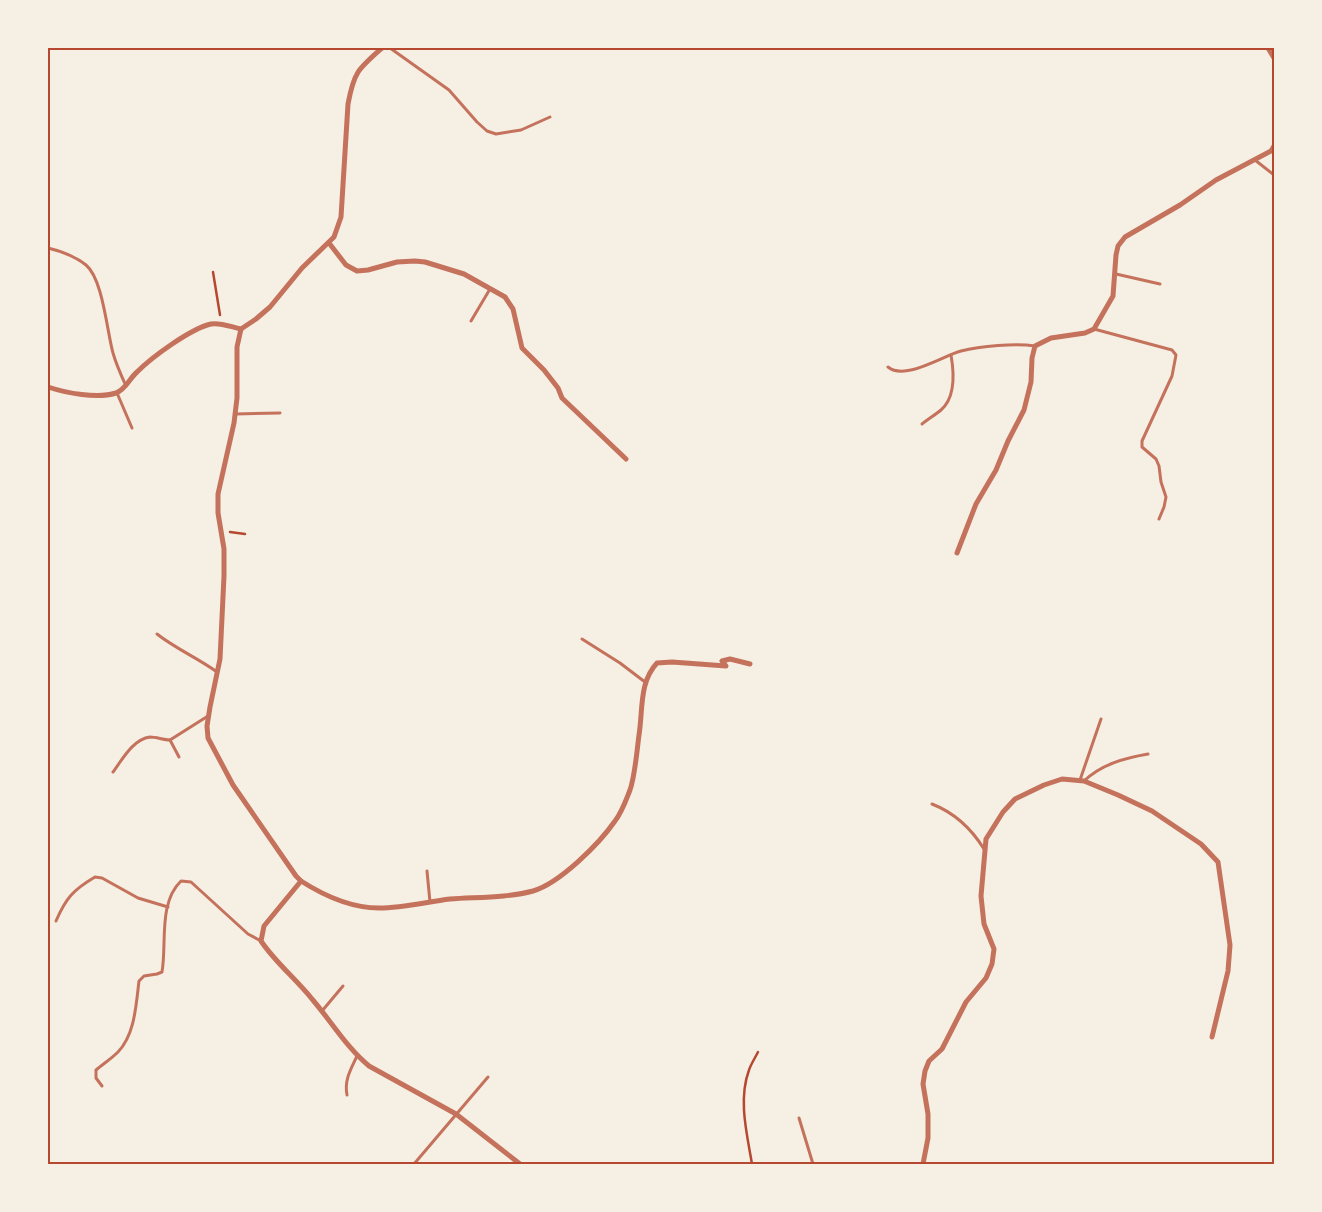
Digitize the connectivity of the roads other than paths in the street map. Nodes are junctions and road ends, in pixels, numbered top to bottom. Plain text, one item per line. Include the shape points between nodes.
1 (382, 48) edge
2 (390, 48) edge
3 (1268, 48) edge
4 (1274, 58) edge
5 (550, 117) dead end
6 (1274, 146) edge
7 (1255, 160) junction
8 (1274, 175) edge
9 (330, 243) junction
10 (48, 248) edge
11 (1116, 274) junction
12 (1160, 284) dead end
13 (490, 289) junction
14 (471, 321) dead end
15 (241, 329) junction
16 (1094, 329) junction
17 (1036, 346) junction
18 (951, 354) junction
19 (888, 367) dead end
20 (126, 386) junction
21 (48, 387) edge
22 (117, 393) junction
23 (280, 413) dead end
24 (235, 414) junction
25 (922, 424) dead end
26 (132, 428) dead end
27 (626, 459) dead end
28 (1159, 519) dead end
29 (957, 553) dead end
30 (157, 634) dead end
31 (582, 639) dead end
32 (750, 664) dead end
33 (217, 672) junction
34 (645, 682) junction
35 (209, 716) junction
36 (1101, 719) dead end
37 (170, 740) junction
38 (1148, 754) dead end
39 (179, 757) dead end
40 (113, 772) dead end
41 (1082, 780) junction
42 (932, 804) dead end
43 (985, 849) junction
44 (427, 871) dead end
45 (301, 881) junction
46 (430, 902) junction
47 (168, 907) junction
48 (56, 921) dead end
49 (261, 941) junction
50 (343, 986) dead end
51 (322, 1011) junction
52 (1212, 1037) dead end
53 (357, 1056) junction
54 (488, 1077) dead end
55 (102, 1086) dead end
56 (347, 1095) dead end
57 (456, 1114) junction
58 (799, 1118) dead end
59 (414, 1164) edge
60 (520, 1164) edge
61 (813, 1164) edge
62 (923, 1164) edge

1 - 9 street via 358,70 351,88 341,217
2 - 5 lane via 449,90 487,131 496,134 521,130
3 - 4 street
6 - 7 street
7 - 8 lane
7 - 11 street via 1216,180 1125,237 1118,246
9 - 13 street via 346,265 357,271 397,262 420,261 464,274
9 - 15 street via 302,268 270,307
10 - 20 lane via 87,266 93,275 103,302 114,355
11 - 12 lane
11 - 16 street via 1113,296
13 - 14 lane
13 - 27 street via 505,297 513,309 522,348 544,370 562,398
15 - 20 street via 222,324 202,328 168,347 135,374
15 - 24 street via 237,347
16 - 17 street via 1051,338
16 - 28 lane via 1172,350 1176,355 1172,376 1142,441 1142,447 1156,459 1166,496
17 - 18 lane via 976,348
17 - 29 street via 1024,410 976,504
18 - 19 lane via 926,366 904,371 893,371
18 - 25 lane via 954,369 948,403
20 - 22 street
21 - 22 street via 88,395
22 - 26 lane
23 - 24 lane
24 - 33 street via 218,494 224,576
30 - 33 lane
31 - 34 lane
32 - 34 street via 730,660 722,662 726,666 657,663
33 - 35 street
34 - 46 street via 631,789 616,820 593,848 534,891
35 - 37 lane
35 - 45 street via 208,738 214,751 238,793
36 - 41 lane
37 - 39 lane
37 - 40 lane via 150,737 140,740
38 - 41 lane via 1109,764
41 - 43 street via 1062,779 1015,799 992,828
41 - 52 street via 1152,811 1201,844 1218,862 1230,945 1228,971
42 - 43 lane via 954,815 974,833
43 - 62 street via 981,896 984,924 994,949 992,964 986,978 966,1002 942,1049 929,1061 925,1071 923,1084 928,1130
44 - 46 lane
45 - 46 street via 330,896 378,908
45 - 49 street via 264,926
47 - 48 lane via 138,898 95,877 73,891
47 - 49 lane via 176,886 181,881 191,882 248,934
47 - 55 lane via 162,972 144,976 139,981 134,1022 126,1039 119,1051 96,1070 96,1078
49 - 51 street
50 - 51 lane
51 - 53 street
53 - 56 lane via 346,1078
53 - 57 street via 369,1066
54 - 57 lane
57 - 59 lane
57 - 60 street
58 - 61 lane

